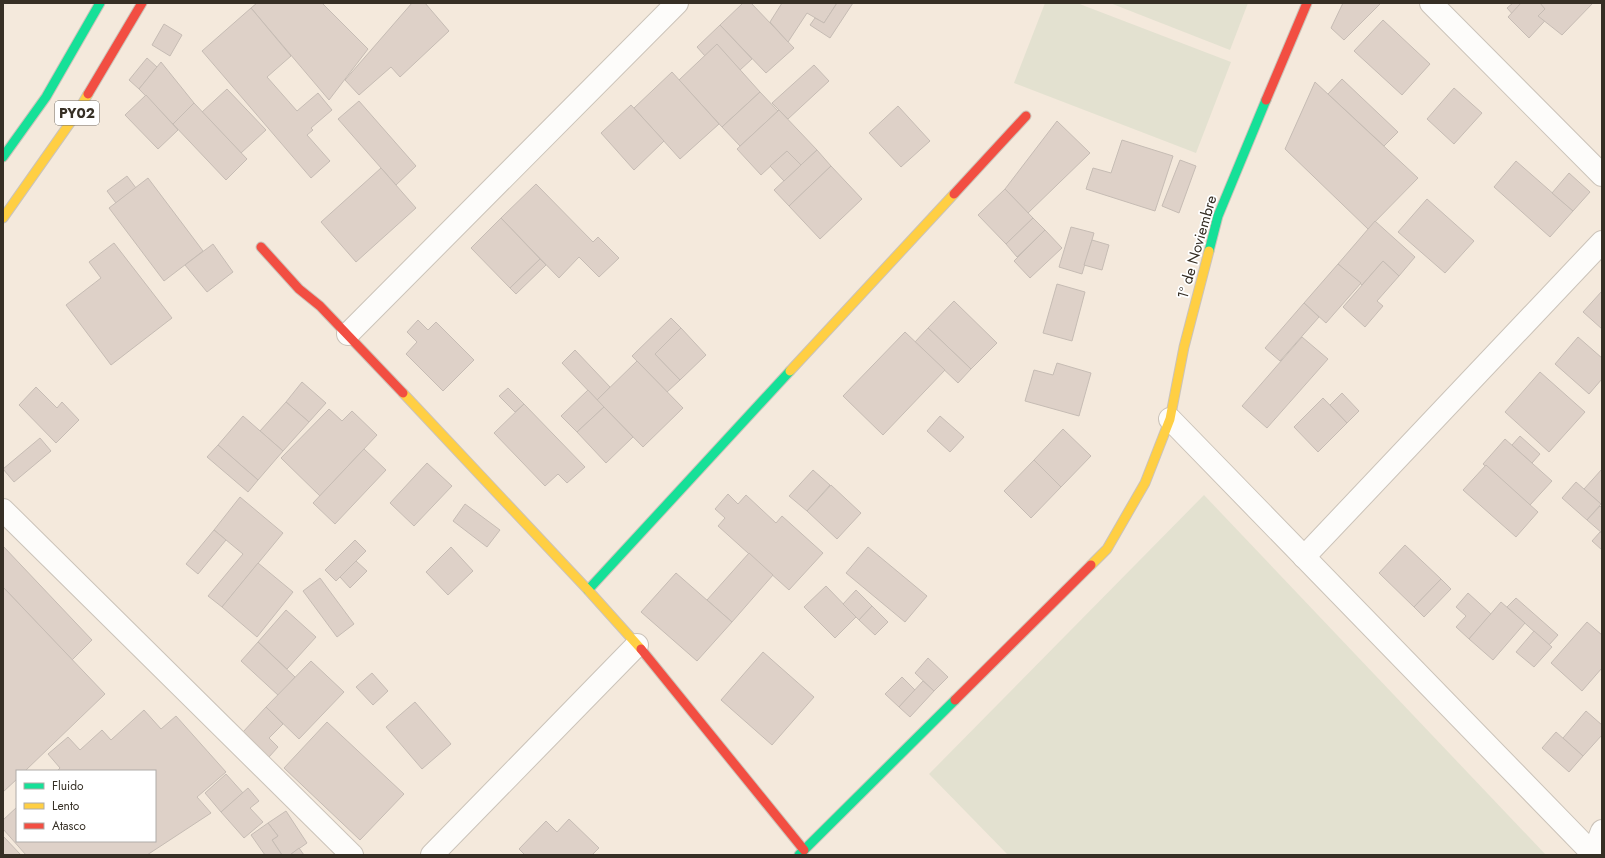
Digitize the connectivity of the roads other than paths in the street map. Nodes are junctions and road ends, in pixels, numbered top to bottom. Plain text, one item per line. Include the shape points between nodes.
1 (100, 3) edge
2 (142, 3) edge
3 (677, 3) edge
4 (1307, 3) edge
5 (1431, 3) edge
6 (1026, 116) dead end
7 (3, 157) edge
8 (1602, 175) edge
9 (3, 218) edge
10 (1602, 242) edge
11 (261, 247) dead end
12 (348, 334) junction
13 (1170, 419) junction
14 (3, 510) edge
15 (1304, 557) junction
16 (588, 590) junction
17 (637, 645) junction
18 (1602, 831) edge
19 (802, 852) edge
20 (352, 855) edge
21 (432, 855) edge
22 (1593, 855) edge

1 - 7 main road, PY02 via 46,98
2 - 9 main road, PY02 via 77,113
3 - 12 street
4 - 13 main road, 1º de Noviembre via 1218,216 1184,347
5 - 8 street
6 - 16 main road
10 - 15 street
11 - 12 main road via 299,289
12 - 16 main road
13 - 15 street
13 - 19 main road, 1º de Noviembre via 1145,483 1106,548
14 - 20 street
15 - 22 street
16 - 17 main road
17 - 19 main road
17 - 21 street
18 - 22 street

